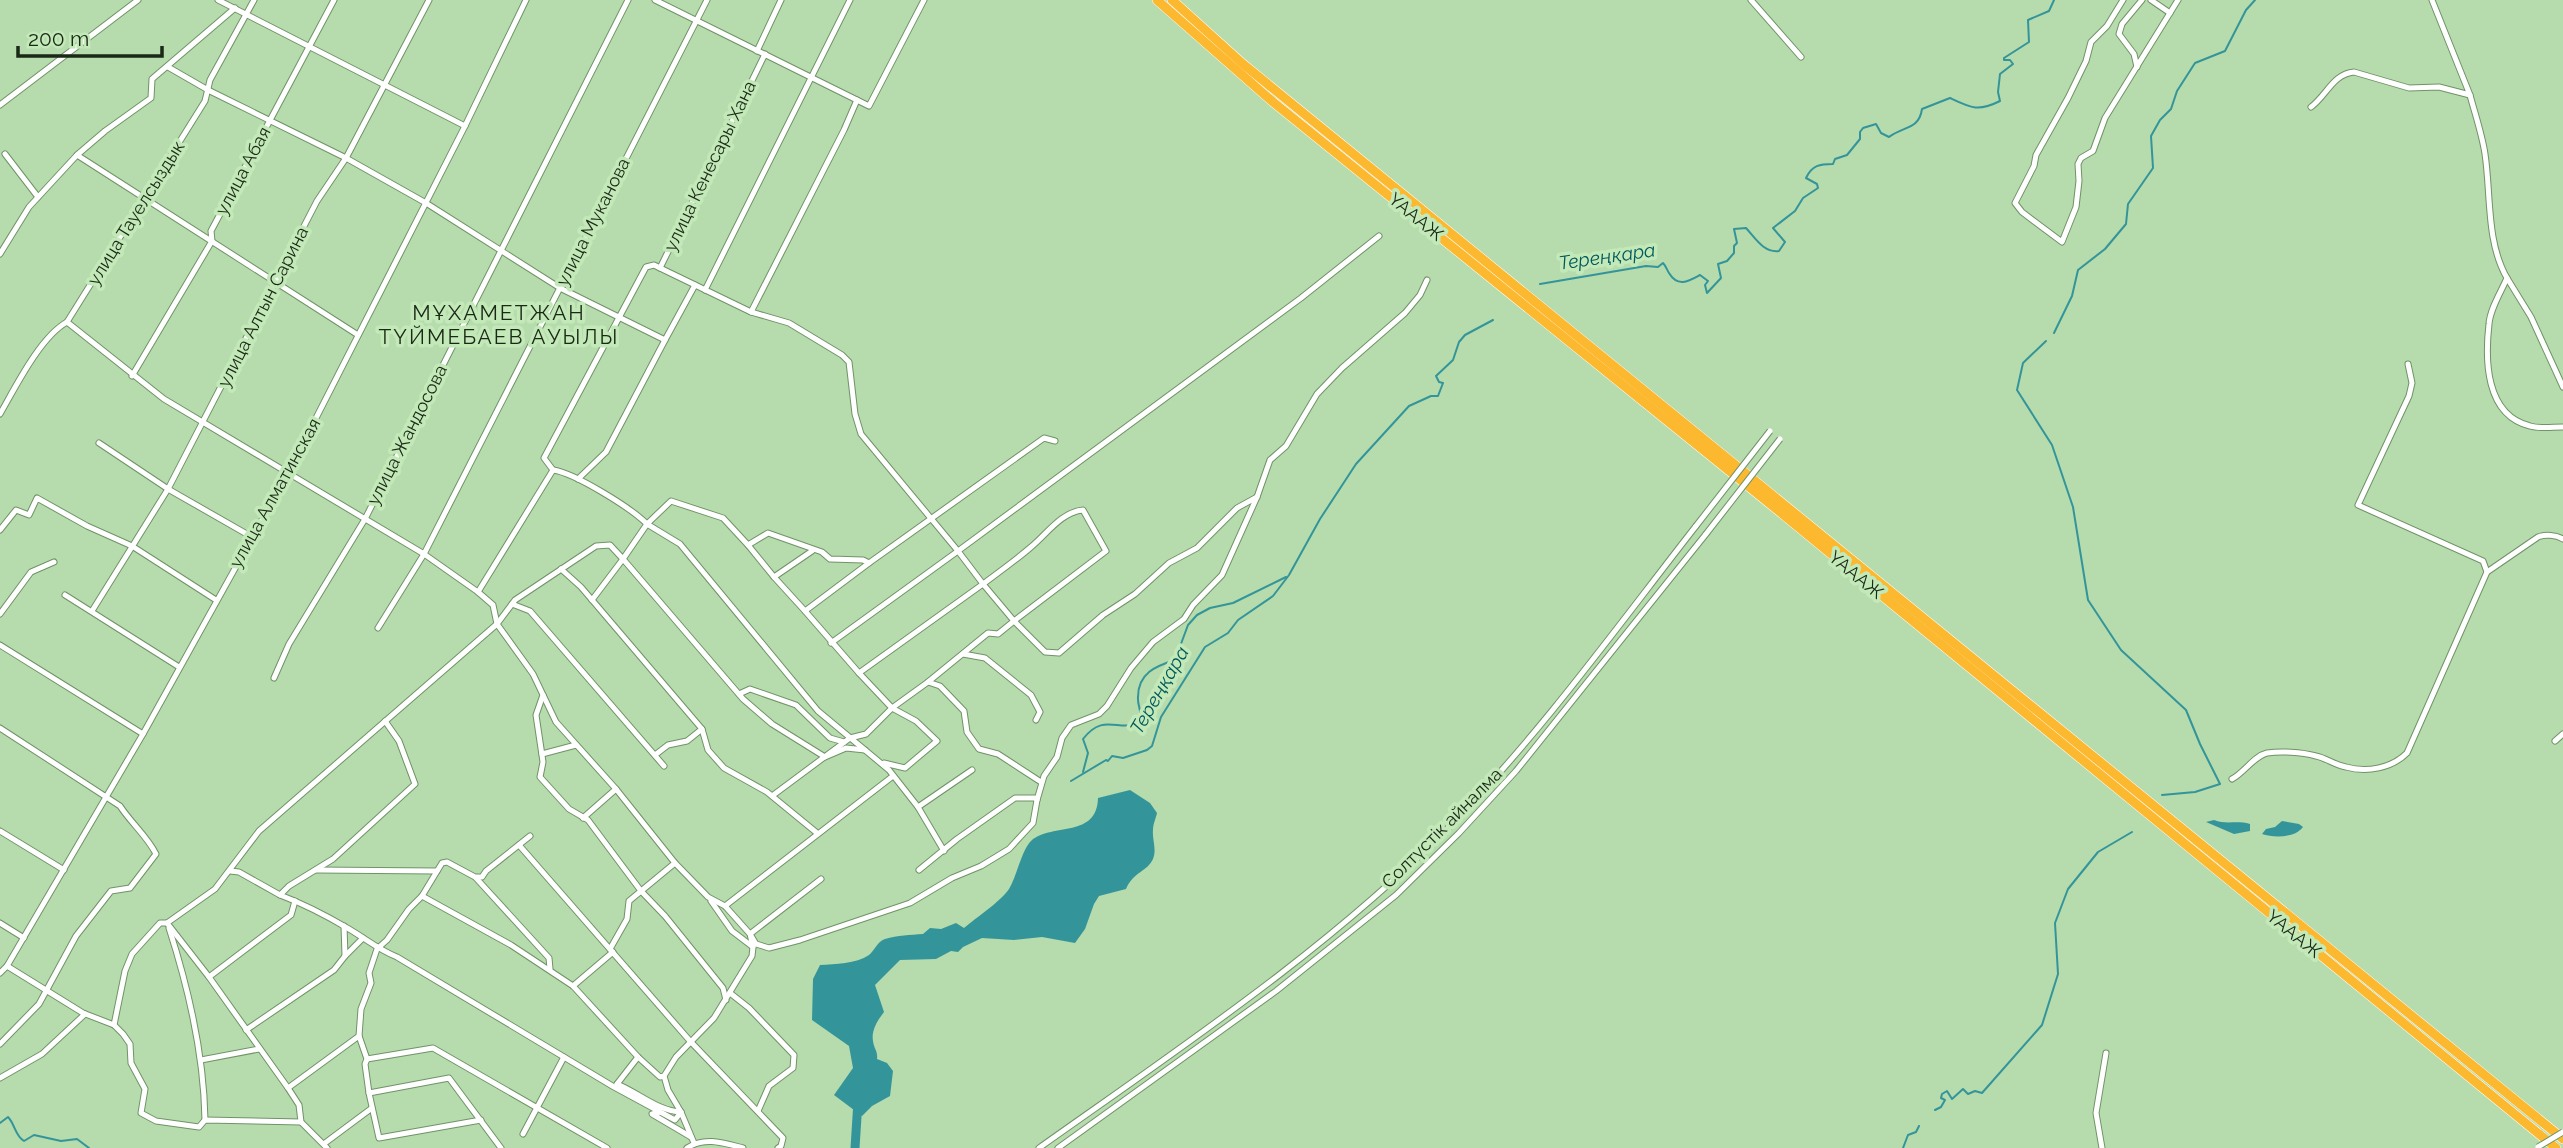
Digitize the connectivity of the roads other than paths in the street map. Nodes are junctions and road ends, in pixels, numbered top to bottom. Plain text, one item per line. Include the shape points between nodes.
1 (138, 0) edge
2 (218, 0) edge
3 (254, 0) edge
4 (334, 0) edge
5 (429, 0) edge
6 (526, 0) edge
7 (628, 0) edge
8 (655, 0) edge
9 (707, 0) edge
10 (781, 0) edge
11 (850, 0) edge
12 (924, 0) edge
13 (1157, 0) edge
14 (1172, 0) edge
15 (1751, 0) edge
16 (2123, 0) edge
17 (2142, 0) edge
18 (2151, 0) edge
19 (2178, 0) edge
20 (2432, 0) edge
21 (235, 8) junction
22 (2170, 13) junction
23 (247, 14) junction
24 (696, 22) junction
25 (310, 47) junction
26 (757, 51) junction
27 (765, 54) junction
28 (1801, 57) dead end
29 (168, 67) junction
30 (2137, 67) junction
31 (813, 76) junction
32 (384, 85) junction
33 (208, 90) junction
34 (2470, 95) junction
35 (857, 100) junction
36 (0, 105) edge
37 (2311, 107) dead end
38 (270, 121) junction
39 (465, 126) junction
40 (5, 154) dead end
41 (77, 155) junction
42 (346, 158) junction
43 (38, 197) junction
44 (145, 200) junction
45 (426, 203) junction
46 (1379, 236) dead end
47 (212, 240) junction
48 (500, 252) junction
49 (0, 254) edge
50 (660, 268) junction
51 (2507, 278) junction
52 (1427, 280) dead end
53 (276, 282) junction
54 (695, 285) junction
55 (560, 288) junction
56 (705, 290) junction
57 (751, 312) junction
58 (620, 318) junction
59 (66, 323) junction
60 (358, 335) junction
61 (665, 340) junction
62 (2408, 365) dead end
63 (132, 376) junction
64 (2563, 387) edge
65 (0, 415) edge
66 (203, 424) junction
67 (2563, 427) edge
68 (1770, 431) dead end
69 (1780, 439) dead end
70 (1055, 441) dead end
71 (99, 443) dead end
72 (553, 470) junction
73 (288, 473) junction
74 (578, 479) junction
75 (168, 489) junction
76 (1257, 497) junction
77 (365, 519) junction
78 (931, 519) junction
79 (647, 524) junction
80 (0, 530) edge
81 (252, 537) junction
82 (1688, 537) junction
83 (2563, 539) edge
84 (1697, 544) junction
85 (748, 545) junction
86 (132, 546) junction
87 (813, 551) junction
88 (958, 551) junction
89 (424, 554) junction
90 (622, 559) junction
91 (54, 562) dead end
92 (869, 563) junction
93 (561, 569) junction
94 (2487, 572) junction
95 (774, 577) junction
96 (983, 584) junction
97 (478, 592) junction
98 (65, 595) dead end
99 (0, 598) edge
100 (216, 600) junction
101 (592, 600) junction
102 (8, 603) junction
103 (512, 604) junction
104 (92, 611) junction
105 (805, 611) junction
106 (0, 614) edge
107 (1014, 621) junction
108 (497, 624) junction
109 (378, 628) dead end
110 (831, 643) junction
111 (0, 645) edge
112 (963, 654) junction
113 (179, 667) junction
114 (859, 673) junction
115 (274, 678) dead end
116 (928, 682) junction
117 (739, 694) junction
118 (543, 695) junction
119 (892, 708) junction
120 (1036, 720) dead end
121 (385, 722) junction
122 (0, 729) edge
123 (702, 729) junction
124 (144, 734) junction
125 (2563, 734) edge
126 (850, 738) junction
127 (2555, 741) dead end
128 (844, 742) junction
129 (576, 745) junction
130 (864, 750) junction
131 (542, 754) junction
132 (654, 755) junction
133 (825, 757) junction
134 (877, 761) junction
135 (664, 766) dead end
136 (972, 770) dead end
137 (893, 776) junction
138 (2232, 779) dead end
139 (1041, 782) junction
140 (616, 789) junction
141 (772, 796) junction
142 (107, 797) junction
143 (1037, 800) junction
144 (2143, 804) junction
145 (918, 807) junction
146 (583, 818) junction
147 (0, 831) edge
148 (817, 833) junction
149 (530, 836) dead end
150 (519, 845) junction
151 (944, 851) junction
152 (675, 863) junction
153 (64, 870) junction
154 (316, 870) junction
155 (919, 870) dead end
156 (229, 871) junction
157 (437, 871) junction
158 (475, 877) junction
159 (821, 879) dead end
160 (641, 891) junction
161 (280, 895) junction
162 (422, 896) junction
163 (708, 897) junction
164 (295, 901) junction
165 (725, 906) junction
166 (0, 923) edge
167 (167, 923) junction
168 (344, 926) junction
169 (750, 934) junction
170 (24, 938) junction
171 (363, 938) junction
172 (753, 947) junction
173 (377, 949) junction
174 (612, 951) junction
175 (345, 956) junction
176 (195, 958) junction
177 (180, 961) junction
178 (7, 966) junction
179 (550, 969) junction
180 (0, 973) edge
181 (209, 977) junction
182 (573, 986) junction
183 (47, 991) junction
184 (730, 993) junction
185 (726, 1000) junction
186 (85, 1014) junction
187 (114, 1025) junction
188 (246, 1030) junction
189 (359, 1036) junction
190 (691, 1041) junction
191 (0, 1044) edge
192 (259, 1049) junction
193 (2106, 1053) dead end
194 (564, 1057) junction
195 (638, 1057) junction
196 (366, 1059) junction
197 (201, 1060) junction
198 (664, 1076) junction
199 (0, 1078) edge
200 (616, 1085) junction
201 (288, 1088) junction
202 (369, 1093) junction
203 (537, 1107) junction
204 (372, 1108) junction
205 (758, 1111) junction
206 (663, 1112) junction
207 (681, 1112) junction
208 (205, 1120) junction
209 (481, 1120) junction
210 (301, 1122) junction
211 (2563, 1132) edge
212 (523, 1134) dead end
213 (2563, 1139) edge
214 (693, 1141) junction
215 (326, 1146) edge
216 (501, 1148) edge
217 (607, 1148) edge
218 (687, 1148) edge
219 (743, 1148) edge
220 (778, 1148) edge
221 (1039, 1148) edge
222 (1058, 1148) edge
223 (2102, 1148) edge
224 (2538, 1148) edge
225 (2556, 1148) edge

1 - 36 street
2 - 21 street
3 - 23 street, улица Тауелсыздык
4 - 25 street, улица Абая
5 - 32 street, улица Алтын Сарина
6 - 39 street, улица Алматинская
7 - 48 street, улица Жандосова
8 - 24 street
9 - 24 street, улица Муканова
10 - 26 street
11 - 31 street
12 - 35 street via 869,106
13 - 144 highway, ҮАААЖ via 1273,102
14 - 144 highway, ҮАААЖ via 1243,64 1512,280
15 - 28 street
16 - 30 street via 2091,42 2086,61 2015,203 2062,242 2077,207 2078,164 2093,151 2105,118
17 - 30 street via 2119,34
18 - 22 street
19 - 22 street
20 - 34 street
21 - 23 street
21 - 29 street
22 - 30 street
23 - 25 street
23 - 33 street, улица Тауелсыздык
24 - 26 street
24 - 55 street, улица Муканова
25 - 32 street
25 - 38 street, улица Абая
26 - 27 street
27 - 31 street
27 - 50 street, улица Кенесары Хана
29 - 33 street
29 - 41 street via 152,79 151,98
31 - 35 street
31 - 56 street
32 - 39 street
32 - 42 street, улица Алтын Сарина
33 - 38 street
33 - 44 street, улица Тауелсыздык
34 - 37 street via 2409,88 2354,72 2333,82
34 - 51 street via 2485,151 2495,247
35 - 57 street
38 - 42 street
38 - 47 street, улица Абая via 211,231
39 - 45 street, улица Алматинская
40 - 43 street
41 - 43 street
41 - 44 street
42 - 45 street
42 - 53 street, улица Алтын Сарина via 317,201
43 - 49 street
44 - 47 street
44 - 59 street, улица Тауелсыздык
45 - 48 street
45 - 60 street, улица Алматинская
46 - 88 street via 1301,299
47 - 53 street
47 - 63 street, улица Абая
48 - 55 street
48 - 77 street, улица Жандосова
50 - 54 street
50 - 58 street, улица Кенесары Хана via 646,267
51 - 64 street via 2531,317
51 - 67 street via 2489,322 2490,386 2501,405 2520,422
52 - 76 street via 1405,313 1317,394 1286,446 1270,460
53 - 60 street
53 - 66 street, улица Алтын Сарина
54 - 56 street
54 - 61 street
55 - 58 street
55 - 89 street, улица Муканова
56 - 57 street
57 - 78 street via 789,323 849,362 861,434
58 - 61 street
58 - 72 street, улица Кенесары Хана via 544,458
59 - 63 street
59 - 65 street, улица Тауелсыздык via 26,368
60 - 73 street, улица Алматинская
61 - 74 street via 606,452
62 - 94 street via 2409,396 2358,505 2483,561
63 - 66 street
66 - 73 street
66 - 75 street, улица Алтын Сарина
68 - 82 street, Солтүстік айналма, bridge
69 - 84 street, Солтүстік айналма, bridge
70 - 78 street via 1044,438
71 - 75 street
72 - 74 street
72 - 97 street
73 - 77 street
73 - 81 street, улица Алматинская
74 - 79 street
75 - 81 street
75 - 86 street, улица Алтын Сарина
76 - 107 street via 1237,508 1197,548 1169,563 1059,653 1045,652
76 - 139 street via 1222,575 1184,619 1153,642 1099,714 1071,725
77 - 89 street
77 - 115 street, улица Жандосова via 289,644
78 - 88 street
78 - 92 street
79 - 85 street via 671,502 723,517
79 - 90 street
79 - 126 street via 680,544 818,711
80 - 86 street via 16,510 29,515 37,498
81 - 100 street, улица Алматинская
82 - 84 street
82 - 221 street, Солтүстік айналма via 1510,761 1404,869 1273,978
83 - 94 street via 2538,537
84 - 222 street, Солтүстік айналма via 1516,771 1396,895 1276,990
85 - 87 street via 768,533
85 - 95 street
86 - 100 street
86 - 104 street, улица Алтын Сарина
87 - 92 street via 830,559
87 - 95 street
88 - 96 street
88 - 110 street
89 - 97 street
89 - 109 street, улица Муканова
90 - 93 street via 610,545 596,546
90 - 101 street
90 - 117 street
91 - 102 street via 31,572
92 - 105 street
93 - 101 street
93 - 103 street
94 - 138 street via 2407,753 2399,761 2364,770 2319,756 2268,753
95 - 105 street
96 - 107 street
96 - 107 street via 1048,529 1083,510 1106,551
96 - 114 street
97 - 108 street via 493,605
98 - 104 street
99 - 102 street
100 - 113 street, улица Алматинская
101 - 123 street
102 - 106 street
103 - 108 street
103 - 132 street via 530,611
104 - 113 street
105 - 110 street
107 - 112 street via 998,634 988,633
108 - 118 street
108 - 121 street
110 - 114 street
111 - 124 street
112 - 116 street
112 - 120 street via 985,658 1031,695 1040,712
113 - 124 street, улица Алматинская
114 - 119 street
116 - 119 street
116 - 139 street via 940,686 964,711 967,733 979,749 998,754
117 - 128 street via 750,689 796,705 830,738
117 - 133 street via 772,724
118 - 129 street via 556,722
118 - 131 street via 536,715
119 - 126 street via 866,734
119 - 134 street via 916,721 937,741 905,768
121 - 154 street via 399,741 415,784
121 - 156 street via 259,831
122 - 142 street
123 - 132 street via 688,741 668,745
123 - 141 street via 708,750 724,768
124 - 142 street, улица Алматинская
125 - 127 street
126 - 128 street
126 - 130 street
128 - 133 street
129 - 131 street
129 - 140 street
130 - 133 street via 846,748
130 - 134 street
131 - 146 street via 540,777
132 - 135 street
133 - 141 street
134 - 137 street
136 - 145 street
137 - 145 street
137 - 148 street
139 - 143 street
140 - 146 street
140 - 152 street
141 - 148 street
142 - 153 street, улица Алматинская
142 - 183 street via 142,831 156,857 131,888 111,891 76,936
143 - 151 street via 1015,798
143 - 169 street via 1032,823 1009,849 910,903 769,948 761,948
144 - 213 highway, ҮАААЖ via 2160,811
144 - 225 highway, ҮАААЖ via 2154,819
145 - 151 street
146 - 160 street
147 - 153 street
148 - 165 street
149 - 150 street
150 - 158 street via 482,877
150 - 174 street
151 - 155 street
152 - 160 street
152 - 163 street
153 - 170 street, улица Алматинская
154 - 157 street
154 - 161 street
156 - 161 street
156 - 167 street via 215,889
157 - 158 street via 447,863
157 - 162 street
158 - 179 street via 549,958
159 - 169 street
160 - 174 street via 629,901 627,919
160 - 185 street via 723,988
161 - 164 street
162 - 173 street
162 - 179 street
163 - 165 street
163 - 172 street via 732,931
164 - 168 street
164 - 181 street via 291,915
165 - 169 street
166 - 170 street
167 - 176 street
167 - 177 street
167 - 187 street via 160,923 132,954
168 - 171 street
168 - 175 street
169 - 172 street
170 - 178 street, улица Алматинская
171 - 173 street
171 - 175 street
172 - 184 street
173 - 189 street via 361,1009
173 - 194 street
174 - 182 street
174 - 190 street
175 - 188 street via 334,970
176 - 177 street
176 - 181 street
177 - 197 street
178 - 180 street, улица Алматинская
178 - 183 street
179 - 182 street
181 - 188 street
182 - 195 street
183 - 186 street
183 - 191 street
184 - 185 street
184 - 205 street via 794,1055 793,1068 769,1086
185 - 190 street
186 - 187 street
186 - 199 street via 42,1054
187 - 208 street via 130,1044 131,1063 145,1089 141,1113 156,1121 199,1127
188 - 192 street
189 - 196 street
189 - 201 street
190 - 198 street
190 - 205 street
192 - 197 street
192 - 201 street
193 - 223 street via 2096,1113
194 - 200 street
194 - 203 street
195 - 198 street via 656,1075
195 - 200 street
196 - 202 street
196 - 203 street via 433,1048
197 - 208 street
198 - 207 street
200 - 206 street
201 - 210 street via 299,1105
202 - 204 street
202 - 209 street via 449,1079
203 - 212 street
203 - 217 street
204 - 209 street via 382,1138
204 - 215 street
205 - 220 street via 783,1138
206 - 207 street via 675,1120
206 - 214 street via 652,1114
207 - 214 street
208 - 210 street
209 - 216 street
210 - 215 street
211 - 224 street, bridge
214 - 218 street
214 - 219 street

